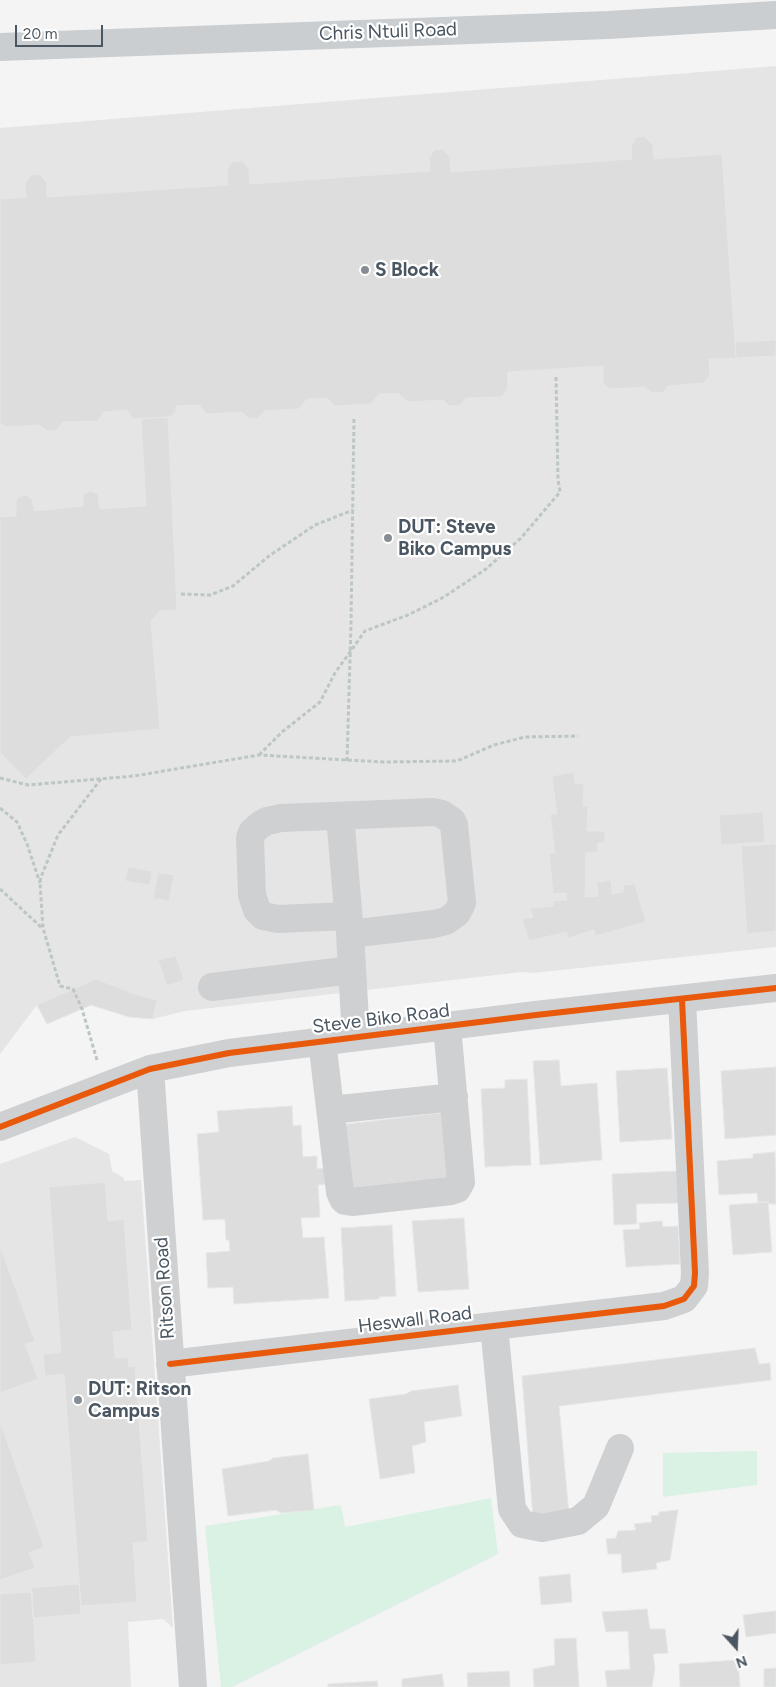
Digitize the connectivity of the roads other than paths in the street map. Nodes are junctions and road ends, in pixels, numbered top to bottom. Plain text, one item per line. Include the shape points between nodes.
1 (776, 15) edge
2 (0, 47) edge
3 (340, 816) junction
4 (349, 925) junction
5 (352, 970) junction
6 (212, 987) dead end
7 (776, 988) edge
8 (682, 999) junction
9 (448, 1026) junction
10 (356, 1037) junction
11 (322, 1041) junction
12 (150, 1069) junction
13 (454, 1097) junction
14 (331, 1110) junction
15 (0, 1126) edge
16 (494, 1326) junction
17 (170, 1364) junction
18 (620, 1448) dead end
19 (193, 1687) edge

1 - 2 main road, Chris Ntuli Road via 608,25
3 - 4 street
3 - 4 street via 281,818 256,828 250,838 252,895 257,910 268,918
3 - 4 street via 434,812 448,817 454,825 462,903 453,918 446,921
4 - 5 street
5 - 6 street
5 - 10 street
7 - 8 street, Steve Biko Road
8 - 9 street, Steve Biko Road
8 - 16 street, Heswall Road via 695,1273 690,1293 684,1299 664,1306
9 - 10 street, Steve Biko Road
9 - 13 street
10 - 11 street, Steve Biko Road
11 - 12 street, Steve Biko Road via 229,1053
11 - 14 street
12 - 15 street, Steve Biko Road
12 - 17 street, Ritson Road
13 - 14 street
13 - 14 street via 459,1187 451,1191 352,1202 345,1201 340,1192
16 - 17 street, Heswall Road
16 - 18 street via 512,1509 522,1524 542,1528 578,1521 596,1506
17 - 19 street, Ritson Road

